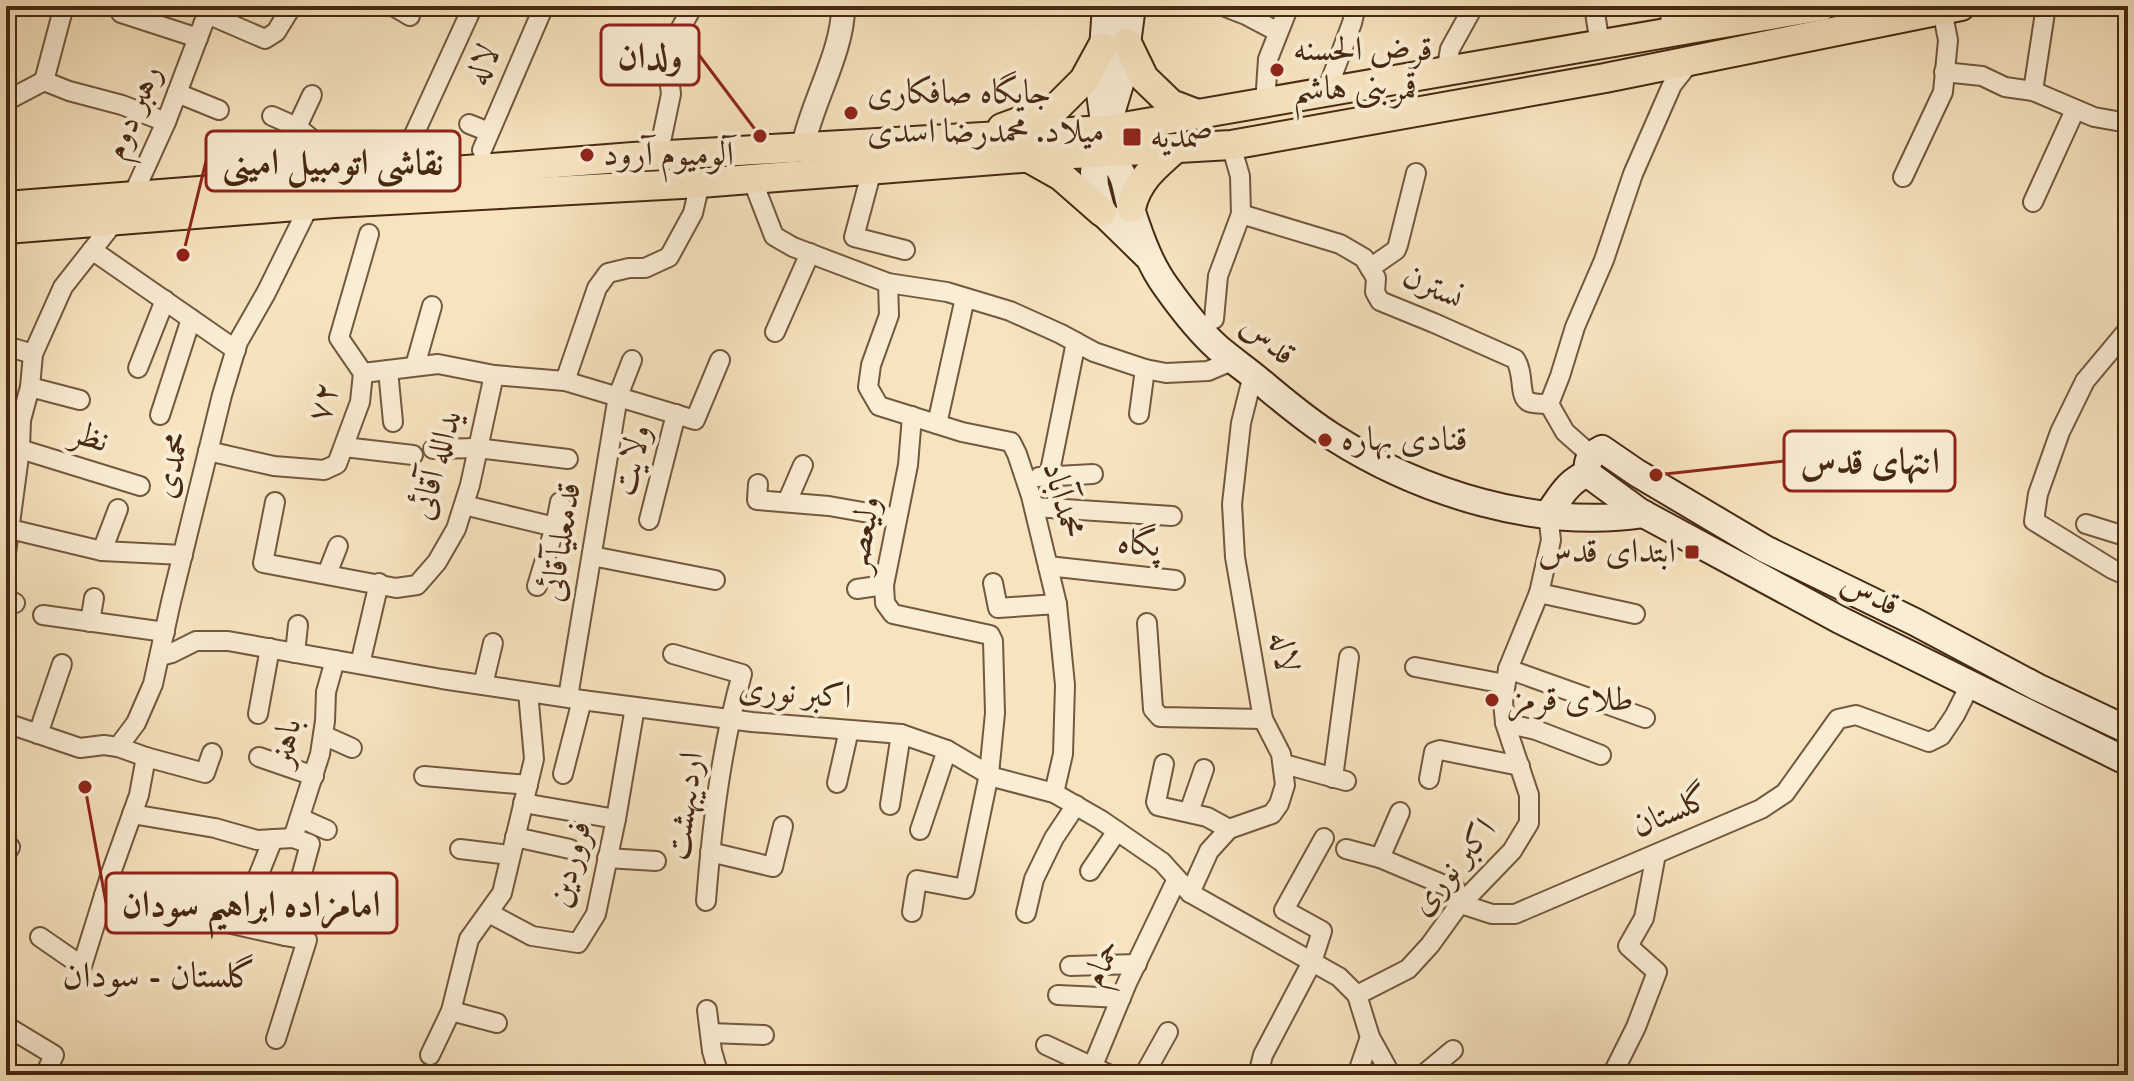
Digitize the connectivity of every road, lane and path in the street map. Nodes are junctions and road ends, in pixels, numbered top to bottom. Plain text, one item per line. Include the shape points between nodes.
1 (64, 6) edge
2 (122, 6) edge
3 (292, 6) edge
4 (393, 6) edge
5 (473, 6) edge
6 (544, 6) edge
7 (693, 6) edge
8 (843, 6) edge
9 (1106, 6) edge
10 (1132, 6) edge
11 (1223, 6) edge
12 (1289, 6) edge
13 (1356, 6) edge
14 (1594, 6) edge
15 (1822, 6) edge
16 (2046, 6) edge
17 (1951, 8) edge
18 (208, 10) edge
19 (1471, 11) dead end
20 (1760, 12) edge
21 (410, 16) dead end
22 (1670, 19) edge
23 (1278, 32) junction
24 (198, 38) junction
25 (1115, 45) junction
26 (1600, 45) junction
27 (1691, 60) junction
28 (1446, 72) junction
29 (1944, 72) junction
30 (44, 81) junction
31 (2033, 91) junction
32 (177, 93) junction
33 (1326, 93) junction
34 (312, 95) dead end
35 (6, 101) edge
36 (1265, 104) junction
37 (219, 110) dead end
38 (2075, 110) junction
39 (1200, 115) junction
40 (272, 116) dead end
41 (166, 122) junction
42 (2128, 123) edge
43 (469, 124) dead end
44 (297, 127) junction
45 (489, 132) junction
46 (974, 138) junction
47 (1106, 142) junction
48 (1231, 145) junction
49 (803, 146) junction
50 (1176, 148) junction
51 (482, 150) dead end
52 (658, 156) junction
53 (1028, 158) junction
54 (872, 170) junction
55 (1416, 173) dead end
56 (395, 176) junction
57 (1903, 177) dead end
58 (752, 179) junction
59 (324, 181) junction
60 (700, 183) junction
61 (132, 197) junction
62 (2033, 202) dead end
63 (6, 206) edge
64 (309, 206) junction
65 (1131, 208) junction
66 (1102, 212) junction
67 (1241, 214) junction
68 (115, 221) junction
69 (6, 229) edge
70 (369, 234) dead end
71 (92, 250) junction
72 (905, 250) dead end
73 (810, 253) junction
74 (1147, 256) junction
75 (1370, 268) junction
76 (888, 283) junction
77 (965, 298) junction
78 (165, 300) junction
79 (432, 306) dead end
80 (191, 319) junction
81 (1214, 319) dead end
82 (775, 332) dead end
83 (2126, 332) dead end
84 (1076, 342) junction
85 (6, 346) edge
86 (236, 350) junction
87 (33, 354) junction
88 (632, 360) dead end
89 (720, 360) dead end
90 (415, 366) junction
91 (1243, 367) junction
92 (138, 368) dead end
93 (1145, 369) junction
94 (388, 370) junction
95 (363, 373) junction
96 (494, 375) junction
97 (565, 381) junction
98 (30, 387) junction
99 (618, 396) junction
100 (80, 400) dead end
101 (1549, 404) junction
102 (676, 414) junction
103 (1139, 414) dead end
104 (160, 415) dead end
105 (912, 416) junction
106 (13, 418) edge
107 (393, 422) dead end
108 (937, 424) junction
109 (344, 447) junction
110 (477, 448) junction
111 (20, 449) junction
112 (433, 449) dead end
113 (208, 451) junction
114 (413, 455) dead end
115 (568, 459) dead end
116 (1594, 459) junction
117 (803, 465) dead end
118 (1093, 474) dead end
119 (1049, 476) junction
120 (1025, 478) junction
121 (758, 484) dead end
122 (140, 486) dead end
123 (275, 502) dead end
124 (560, 502) dead end
125 (787, 502) junction
126 (9, 503) edge
127 (464, 505) junction
128 (1034, 507) junction
129 (118, 509) dead end
130 (1548, 514) junction
131 (1644, 514) junction
132 (1172, 516) dead end
133 (897, 518) junction
134 (649, 520) dead end
135 (2086, 524) dead end
136 (555, 527) junction
137 (10, 529) junction
138 (2128, 539) edge
139 (338, 546) dead end
140 (102, 551) junction
141 (6, 552) edge
142 (183, 555) junction
143 (592, 556) junction
144 (1048, 566) junction
145 (2120, 573) edge
146 (327, 574) junction
147 (715, 580) dead end
148 (1175, 580) dead end
149 (379, 583) junction
150 (993, 583) dead end
151 (884, 585) junction
152 (537, 586) dead end
153 (857, 589) dead end
154 (1539, 593) junction
155 (94, 598) dead end
156 (1057, 604) junction
157 (1635, 614) dead end
158 (43, 615) dead end
159 (90, 622) junction
160 (1147, 623) dead end
161 (298, 625) dead end
162 (165, 632) junction
163 (493, 643) dead end
164 (270, 648) junction
165 (295, 653) junction
166 (673, 654) dead end
167 (160, 656) junction
168 (1349, 657) dead end
169 (335, 660) junction
170 (62, 664) dead end
171 (360, 664) junction
172 (1415, 667) dead end
173 (1506, 676) junction
174 (483, 685) junction
175 (1970, 685) junction
176 (2037, 687) junction
177 (528, 692) junction
178 (575, 698) junction
179 (635, 707) junction
180 (2025, 710) junction
181 (258, 714) dead end
182 (1645, 718) dead end
183 (1263, 719) junction
184 (729, 720) junction
185 (6, 723) edge
186 (1505, 723) junction
187 (849, 730) junction
188 (2128, 730) edge
189 (38, 734) junction
190 (901, 734) junction
191 (323, 735) junction
192 (118, 747) junction
193 (352, 748) dead end
194 (947, 750) junction
195 (212, 753) dead end
196 (1601, 755) dead end
197 (146, 757) junction
198 (259, 757) dead end
199 (2128, 762) edge
200 (1164, 764) dead end
201 (1284, 764) junction
202 (1520, 766) junction
203 (1204, 769) dead end
204 (563, 774) dead end
205 (989, 774) junction
206 (314, 776) junction
207 (424, 776) dead end
208 (1429, 779) dead end
209 (837, 783) dead end
210 (1054, 793) junction
211 (526, 794) junction
212 (890, 805) dead end
213 (1076, 805) junction
214 (1189, 812) junction
215 (1400, 812) dead end
216 (132, 814) junction
217 (300, 818) junction
218 (616, 819) junction
219 (783, 826) dead end
220 (1229, 829) junction
221 (327, 830) dead end
222 (920, 830) dead end
223 (1117, 831) junction
224 (293, 838) junction
225 (1324, 838) dead end
226 (273, 839) junction
227 (6, 845) edge
228 (513, 846) junction
229 (460, 849) dead end
230 (570, 849) dead end
231 (1346, 849) dead end
232 (710, 852) junction
233 (6, 854) edge
234 (1656, 854) junction
235 (607, 858) junction
236 (1380, 858) junction
237 (656, 861) dead end
238 (1090, 871) dead end
239 (257, 879) dead end
240 (1184, 886) junction
241 (104, 895) junction
242 (706, 901) dead end
243 (1461, 904) junction
244 (292, 909) junction
245 (912, 912) dead end
246 (489, 913) junction
247 (1026, 913) dead end
248 (346, 922) dead end
249 (285, 936) junction
250 (40, 937) dead end
251 (1312, 962) junction
252 (1137, 964) junction
253 (1070, 966) dead end
254 (1058, 995) dead end
255 (1357, 995) junction
256 (1121, 998) junction
257 (707, 1010) dead end
258 (451, 1011) junction
259 (497, 1023) dead end
260 (6, 1026) edge
261 (1168, 1032) dead end
262 (710, 1033) junction
263 (764, 1035) dead end
264 (1370, 1037) junction
265 (276, 1039) dead end
266 (1046, 1045) dead end
267 (1453, 1050) dead end
268 (430, 1055) dead end
269 (1091, 1071) edge
270 (45, 1075) edge
271 (719, 1075) edge
272 (1110, 1075) edge
273 (1144, 1075) edge
274 (1258, 1075) edge
275 (1357, 1075) edge
276 (1391, 1075) edge
277 (1423, 1075) edge
278 (1612, 1075) edge

1 - 30 street
2 - 24 street via 121,13
3 - 18 street via 276,32 265,39
4 - 21 street
5 - 56 street
6 - 45 street, لاله
7 - 52 street via 677,35 668,69 671,94
8 - 49 street
9 - 25 main road
10 - 25 main road
11 - 23 street
12 - 23 street
13 - 33 street
14 - 26 street
15 - 20 main road
16 - 31 street
17 - 27 main road
17 - 29 street
18 - 24 street, رهبر دوم
19 - 28 street via 1450,49
20 - 22 main road
22 - 26 main road
23 - 36 street via 1268,59
24 - 32 street, رهبر دوم
25 - 39 main road via 1171,104
25 - 46 main road via 1056,108
25 - 47 main road via 1123,74
26 - 28 main road
27 - 48 main road
27 - 101 street via 1672,85 1633,174
28 - 33 main road
29 - 31 street via 1982,76 2005,87
29 - 57 street via 1943,92
30 - 35 street
30 - 41 street
31 - 38 street
32 - 37 street
32 - 41 street, رهبر دوم
33 - 36 main road
34 - 44 street
36 - 39 main road
38 - 42 street
38 - 62 street
39 - 47 main road
40 - 44 street
41 - 61 street, رهبر دوم
43 - 45 street
44 - 59 street via 313,140 332,145
45 - 51 street, لاله
46 - 47 main road
46 - 49 main road
47 - 50 main road
47 - 53 main road
47 - 65 main road via 1125,180
47 - 66 main road via 1094,171
48 - 50 main road
48 - 67 street via 1240,176
49 - 52 main road
50 - 65 main road via 1135,191
52 - 56 main road
53 - 54 main road
53 - 66 main road via 1061,176
54 - 58 main road
54 - 72 street via 854,237
55 - 75 street via 1396,250
56 - 59 main road
58 - 60 main road
58 - 73 street via 774,236
59 - 61 main road
60 - 64 main road
60 - 97 street via 693,213 669,257 645,268 608,273 597,288
61 - 63 main road
64 - 68 main road
64 - 86 street, محمدی
65 - 74 main road
66 - 74 main road
67 - 75 street, نسترن via 1340,244 1364,258
67 - 81 street via 1218,276
68 - 69 main road
68 - 71 street
70 - 95 street, ۷۲ via 339,338
71 - 78 street
71 - 87 street via 63,287
73 - 76 street
73 - 82 street
74 - 91 main road, قدس via 1186,313
75 - 101 street, نسترن via 1380,301 1515,359 1525,400
76 - 77 street
76 - 105 street, محمدآباد via 889,315 868,387 879,406
77 - 84 street via 1010,311
77 - 108 street
78 - 80 street
78 - 92 street
79 - 90 street
80 - 86 street
80 - 104 street
83 - 145 street via 2085,381 2060,432 2034,521
84 - 93 street
84 - 119 street
85 - 87 street
86 - 113 street, محمدی
87 - 98 street
88 - 99 street, قدمعلیآقائی
89 - 102 street via 695,420
90 - 94 street
90 - 96 street via 438,364
91 - 93 street via 1166,373
91 - 130 main road, قدس via 1332,437 1379,463 1451,493
91 - 183 street, لاله via 1232,504 1235,557
93 - 103 street
94 - 95 street
94 - 107 street
95 - 109 street, ۷۲ via 360,402
96 - 97 street
96 - 110 street, یدالله آقائی
97 - 99 street
98 - 100 street
98 - 106 street
99 - 102 street
99 - 143 street, قدمعلیآقائی
101 - 116 street via 1565,432
102 - 134 street, ولایت
105 - 108 street, محمدآباد
105 - 133 street, ولیعصر
106 - 111 street
108 - 120 street, محمدآباد via 1011,442
109 - 113 street, ۷۲ via 337,464 324,470 274,466
109 - 114 street
110 - 112 street
110 - 115 street
110 - 127 street, یدالله آقائی
111 - 122 street, نظر
111 - 126 street
113 - 142 street, محمدی
116 - 130 main road
116 - 131 main road, قدس
116 - 176 main road, قدس via 1637,473 1765,549
117 - 125 street
118 - 119 street
119 - 120 street
120 - 128 street, محمدآباد
121 - 125 street via 757,500
123 - 146 street, یدالله آقائی via 263,563
124 - 136 street
125 - 133 street
126 - 137 street
127 - 136 street
127 - 149 street, یدالله آقائی via 450,540 417,585 396,588
128 - 132 street
128 - 144 street, محمدآباد
129 - 140 street
130 - 131 main road, قدس via 1612,519
130 - 154 street, اکبر نوری via 1551,540
131 - 175 main road, قدس
133 - 151 street, ولیعصر
135 - 138 street
136 - 152 street
137 - 140 street
137 - 141 street
138 - 145 street
139 - 146 street
140 - 142 street
142 - 162 street, محمدی
143 - 147 street
143 - 178 street, قدمعلیآقائی
144 - 148 street, پگاه
144 - 156 street, محمدآباد
146 - 149 street, یدالله آقائی
149 - 171 street
150 - 156 street via 998,608
151 - 153 street
151 - 205 street, ولیعصر via 885,603 893,614 990,635 995,713
154 - 157 street
154 - 173 street, اکبر نوری
155 - 159 street
156 - 210 street, محمدآباد via 1065,685 1063,754
158 - 159 street
159 - 162 street
160 - 183 street via 1153,709 1160,717
161 - 165 street
162 - 167 street, محمدی
163 - 174 street
164 - 165 street, اکبر نوری
164 - 167 street, اکبر نوری via 196,641
164 - 181 street
165 - 169 street, اکبر نوری
166 - 184 street, اردیبهشت via 742,674
167 - 192 street, محمدی via 136,723
168 - 201 street via 1339,779
169 - 171 street, اکبر نوری
169 - 191 street, باهنر
170 - 189 street
171 - 174 street, اکبر نوری
172 - 173 street
173 - 182 street
173 - 186 street, اکبر نوری
174 - 177 street, اکبر نوری
175 - 180 main road, قدس
175 - 234 street, گلستان via 1941,736 1929,742 1856,715 1838,719 1785,793 1761,809
176 - 180 main road
176 - 188 main road, قدس
177 - 178 street, اکبر نوری
177 - 211 street via 534,759
178 - 179 street, اکبر نوری
178 - 204 street, قدمعلیآقائی
179 - 184 street, اکبر نوری
179 - 218 street, فروردین
180 - 199 main road, قدس
183 - 201 street, لاله
184 - 187 street, اکبر نوری
184 - 232 street, اردیبهشت
185 - 189 street
186 - 196 street
186 - 202 street, اکبر نوری
187 - 190 street, اکبر نوری
187 - 209 street
189 - 192 street via 80,748
190 - 194 street, اکبر نوری
190 - 212 street
191 - 193 street
191 - 206 street, باهنر
192 - 197 street
194 - 205 street, اکبر نوری
194 - 222 street
195 - 197 street via 205,773
197 - 216 street
198 - 206 street
200 - 214 street via 1158,806
201 - 220 street via 1285,785 1272,814
202 - 208 street via 1440,750 1434,752
202 - 243 street, اکبر نوری via 1529,795 1529,823 1502,863
203 - 214 street
205 - 210 street, اکبر نوری
205 - 245 street via 965,889 917,880
206 - 217 street, باهنر
207 - 211 street
210 - 213 street, اکبر نوری
211 - 218 street
211 - 228 street
213 - 223 street, اکبر نوری
213 - 247 street via 1034,879
214 - 220 street
215 - 236 street
216 - 226 street
216 - 241 street
217 - 221 street
217 - 224 street, باهنر
218 - 235 street, فروردین
219 - 232 street via 773,867
220 - 240 street
223 - 238 street
223 - 240 street, اکبر نوری via 1162,862
224 - 226 street
224 - 244 street via 310,844
225 - 251 street via 1284,910 1322,931
226 - 239 street
227 - 233 street
228 - 229 street
228 - 230 street
228 - 246 street via 502,893
231 - 236 street, گلستان
232 - 242 street, اردیبهشت
234 - 243 street, گلستان via 1515,914 1492,914
234 - 278 street via 1644,918 1628,946 1657,972
235 - 237 street
235 - 246 street, فروردین via 596,914 578,943 532,936
236 - 243 street, گلستان via 1456,890
240 - 251 street, اکبر نوری
240 - 252 street, حمام
241 - 249 street
241 - 250 street via 82,966
243 - 255 street, اکبر نوری via 1408,969
244 - 248 street
244 - 249 street
246 - 258 street via 469,939
249 - 265 street via 307,940
251 - 255 street, اکبر نوری
251 - 274 street via 1263,1055
252 - 253 street
252 - 256 street, حمام
254 - 256 street
255 - 264 street
256 - 269 street, حمام
257 - 262 street
258 - 259 street
258 - 268 street
260 - 270 street via 54,1055
261 - 273 street
262 - 263 street
262 - 271 street
264 - 275 street
264 - 276 street
266 - 269 street
267 - 277 street
269 - 272 street

